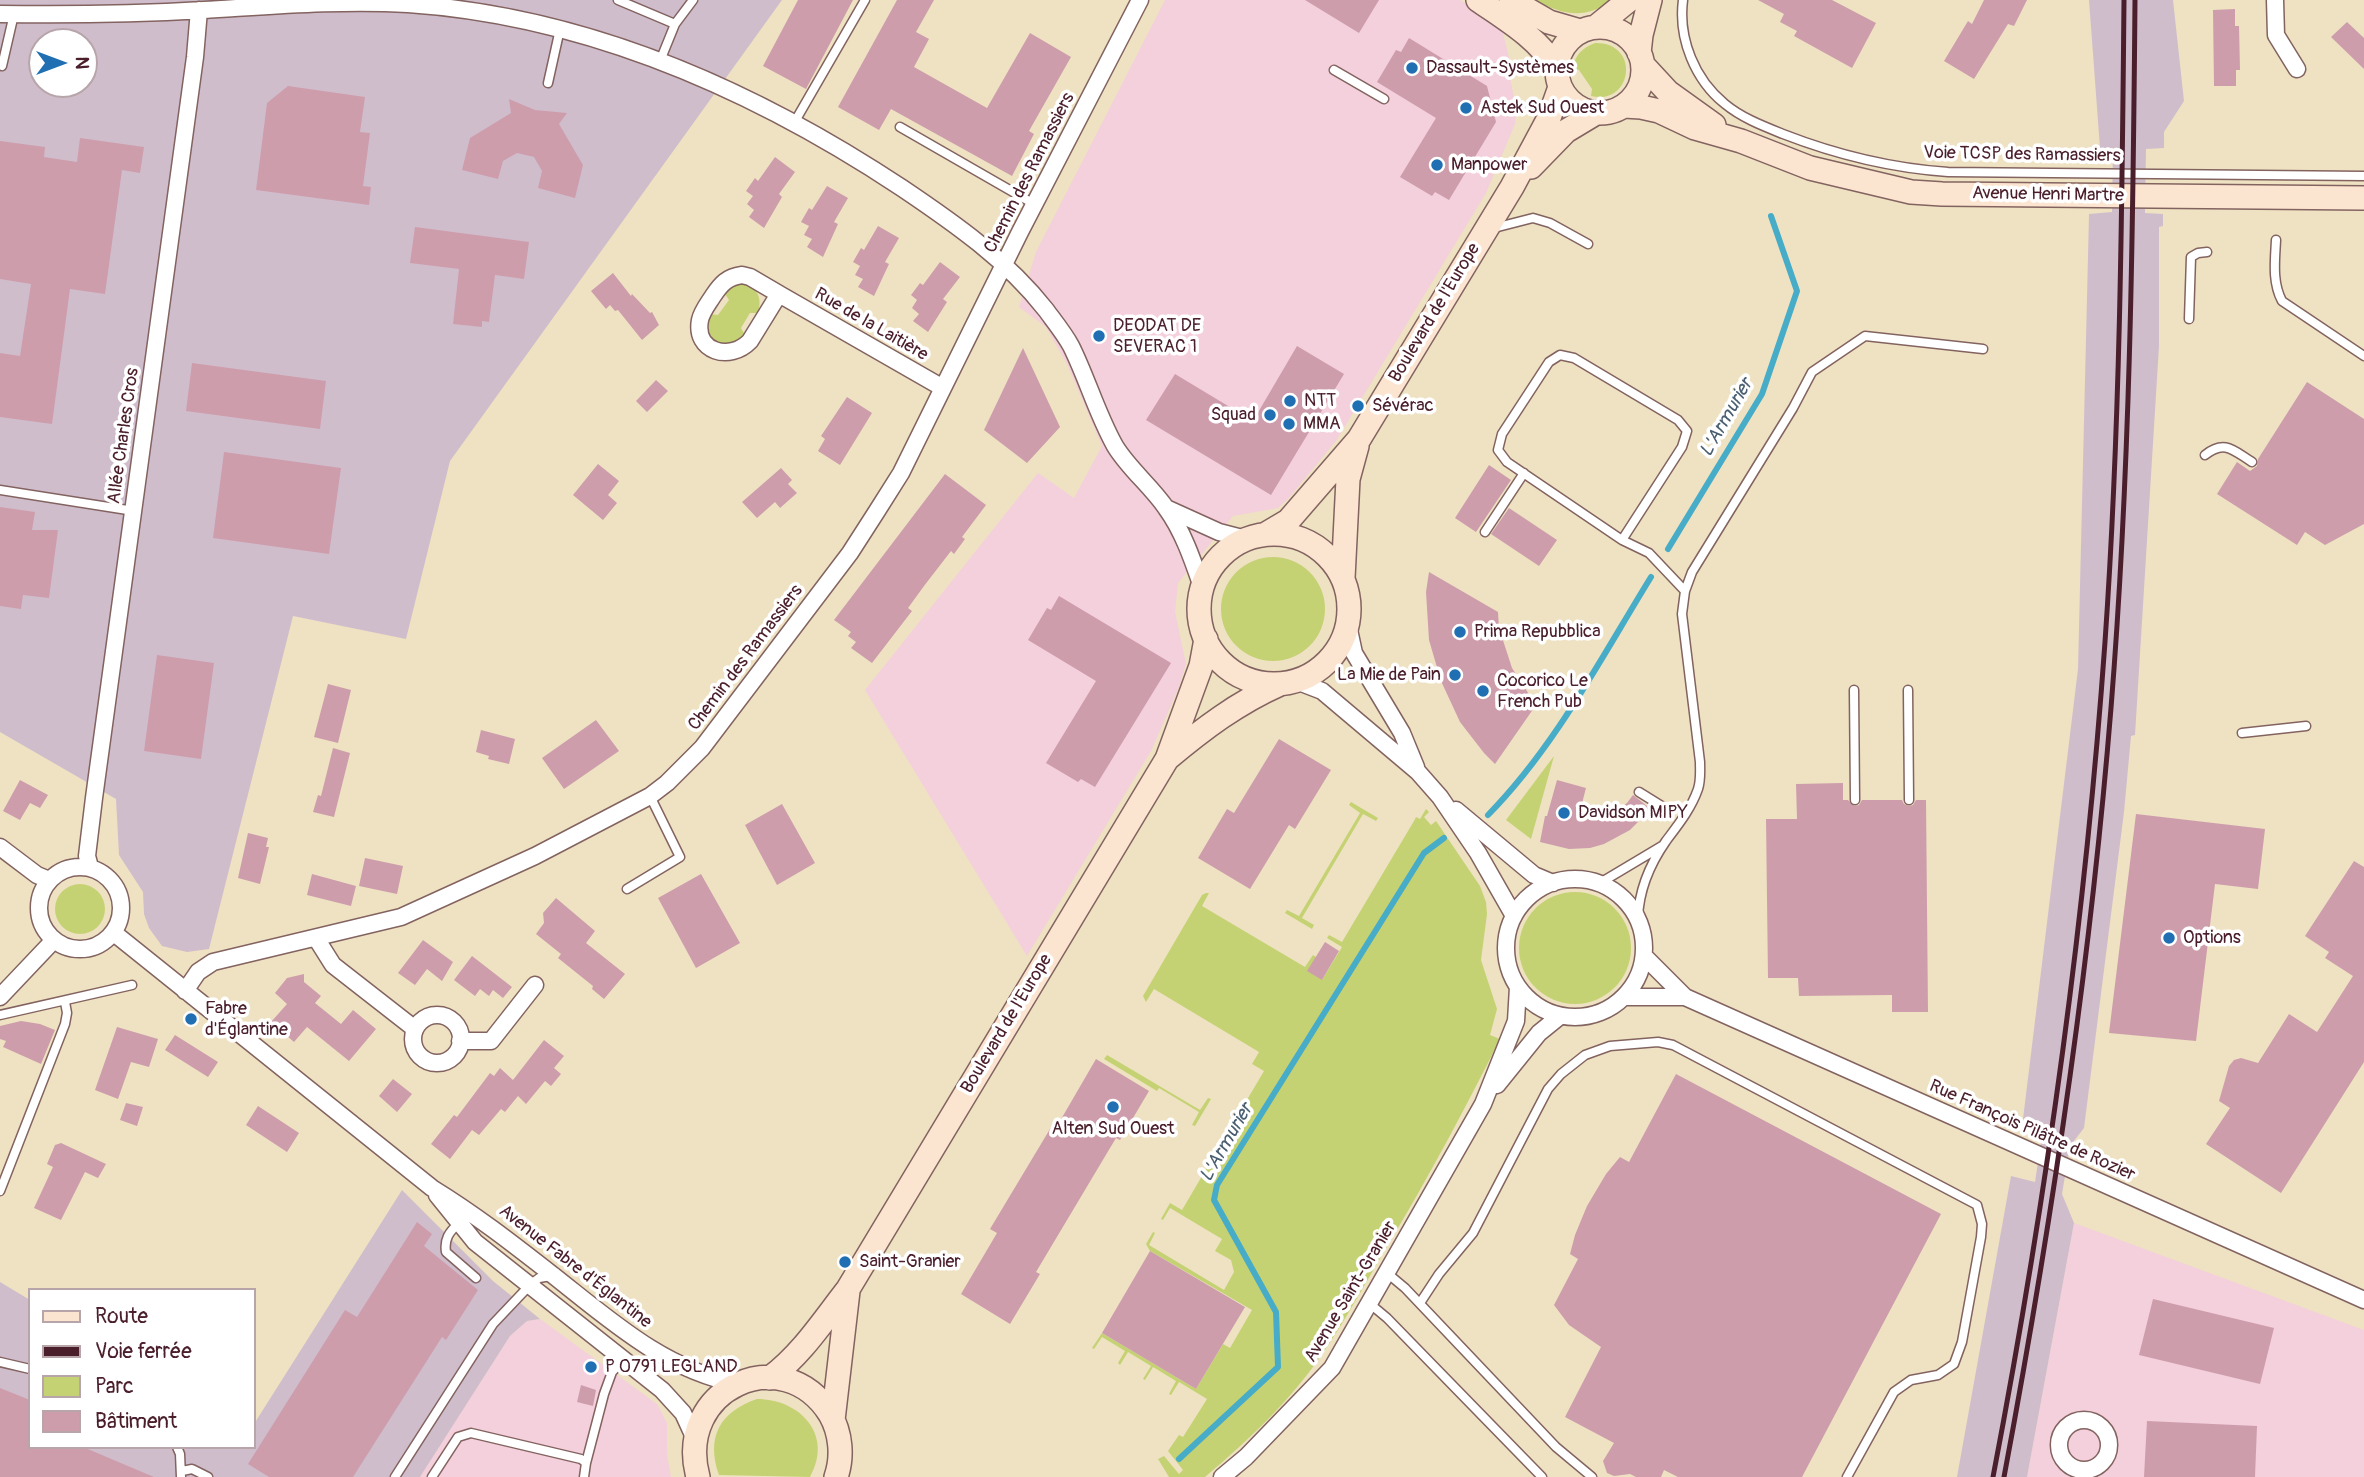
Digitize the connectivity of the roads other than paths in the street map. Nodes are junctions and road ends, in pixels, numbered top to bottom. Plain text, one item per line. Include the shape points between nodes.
1 (618, 0) edge
2 (693, 0) edge
3 (865, 0) edge
4 (1140, 0) edge
5 (1478, 0) edge
6 (1511, 0) edge
7 (1629, 0) edge
8 (1650, 0) edge
9 (1683, 0) edge
10 (2275, 0) edge
11 (199, 10) junction
12 (7, 14) edge
13 (675, 24) junction
14 (560, 29) junction
15 (1589, 29) junction
16 (1641, 59) junction
17 (660, 61) junction
18 (0, 65) edge
19 (2297, 69) dead end
20 (1334, 70) dead end
21 (1558, 77) junction
22 (548, 83) dead end
23 (1384, 99) dead end
24 (1624, 106) junction
25 (1596, 113) junction
26 (794, 123) junction
27 (900, 127) dead end
28 (1741, 141) junction
29 (2364, 176) edge
30 (1512, 187) junction
31 (2364, 198) edge
32 (1035, 205) junction
33 (1485, 231) junction
34 (2276, 240) dead end
35 (1588, 244) dead end
36 (2207, 252) dead end
37 (1004, 265) junction
38 (779, 294) junction
39 (2189, 319) dead end
40 (1983, 349) dead end
41 (2364, 356) edge
42 (943, 388) junction
43 (1359, 439) junction
44 (2205, 455) dead end
45 (2252, 462) dead end
46 (1524, 473) junction
47 (0, 490) edge
48 (1166, 508) junction
49 (134, 511) junction
50 (1485, 532) dead end
51 (1256, 537) junction
52 (1622, 540) junction
53 (1343, 578) junction
54 (1202, 587) junction
55 (1685, 591) junction
56 (1348, 625) junction
57 (1206, 639) junction
58 (1288, 683) junction
59 (1854, 690) dead end
60 (1908, 690) dead end
61 (2306, 726) dead end
62 (2242, 733) dead end
63 (1167, 759) junction
64 (1418, 772) junction
65 (1639, 792) dead end
66 (650, 796) junction
67 (1440, 797) junction
68 (1855, 800) dead end
69 (1909, 800) dead end
70 (1668, 810) dead end
71 (1664, 844) junction
72 (0, 847) edge
73 (90, 867) junction
74 (49, 880) junction
75 (1553, 883) junction
76 (1600, 883) junction
77 (627, 889) dead end
78 (1514, 916) junction
79 (1638, 918) junction
80 (114, 933) junction
81 (316, 938) junction
82 (54, 940) junction
83 (1644, 957) junction
84 (132, 985) dead end
85 (535, 985) dead end
86 (1518, 987) junction
87 (185, 991) junction
88 (0, 997) edge
89 (1625, 997) junction
90 (1685, 997) junction
91 (65, 1002) junction
92 (0, 1016) edge
93 (1560, 1016) junction
94 (415, 1029) junction
95 (460, 1041) junction
96 (1483, 1104) junction
97 (432, 1188) junction
98 (0, 1191) edge
99 (459, 1223) junction
100 (1387, 1273) junction
101 (554, 1276) junction
102 (476, 1278) dead end
103 (530, 1285) junction
104 (848, 1289) junction
105 (2364, 1300) edge
106 (1369, 1303) junction
107 (1420, 1303) junction
108 (623, 1360) junction
109 (0, 1362) edge
110 (28, 1369) edge
111 (770, 1378) junction
112 (737, 1384) junction
113 (834, 1420) junction
114 (694, 1437) junction
115 (178, 1449) edge
116 (840, 1453) junction
117 (586, 1463) junction
118 (181, 1474) edge
119 (208, 1477) edge
120 (395, 1477) edge
121 (432, 1477) edge
122 (584, 1477) edge
123 (698, 1477) edge
124 (836, 1477) edge
125 (853, 1477) edge
126 (1222, 1477) edge
127 (1542, 1477) edge
128 (1592, 1477) edge
129 (1847, 1477) edge

1 - 13 lane
2 - 13 lane
3 - 26 lane
4 - 32 street, Chemin des Ramassiers
5 - 21 street via 1535,42 1549,56
6 - 15 street via 1549,22
7 - 15 street
8 - 16 street via 1641,35
9 - 29 lane, Voie TCSP des Ramassiers via 1683,28 1695,68 1726,104 1816,147 1864,161 1948,172
10 - 19 street via 2276,35
11 - 12 street
11 - 14 street via 347,1 410,4
11 - 49 street, Allée Charles Cros
12 - 18 lane
13 - 17 lane
14 - 17 street
14 - 22 lane
15 - 16 street via 1608,27 1627,36
15 - 21 street via 1563,46
16 - 24 street via 1639,88
16 - 28 street, Avenue Henri Martre via 1668,92
17 - 26 street
20 - 23 lane
21 - 25 street via 1574,105
21 - 30 street, Boulevard de l'Europe via 1549,118
24 - 25 street
24 - 28 street, Avenue Henri Martre via 1659,111 1695,128
25 - 30 street, Boulevard de l'Europe via 1566,131
26 - 37 street via 913,196
27 - 32 lane
28 - 31 street, Avenue Henri Martre via 1810,168 1911,192
30 - 33 street, Boulevard de l'Europe
32 - 37 street, Chemin des Ramassiers
33 - 35 lane via 1533,218
33 - 43 street, Boulevard de l'Europe
34 - 41 lane via 2275,281 2282,301
36 - 39 lane via 2191,257
37 - 42 street, Chemin des Ramassiers
37 - 48 street via 1070,344 1117,449
38 - 38 street, Rue de la Laitière via 750,277 726,280 700,317 705,343 728,354 744,348
38 - 42 street, Rue de la Laitière
40 - 55 lane via 1865,336 1812,372
42 - 66 street, Chemin des Ramassiers via 901,472 850,553 702,748
43 - 51 street, Boulevard de l'Europe via 1288,521
43 - 53 street, Boulevard de l'Europe via 1348,479
44 - 45 lane via 2224,446
46 - 50 lane
46 - 52 lane
46 - 52 lane via 1501,457 1499,442 1549,362 1560,355 1574,358 1678,420 1686,439
47 - 49 lane
48 - 51 street via 1219,532
48 - 54 street
49 - 73 street, Allée Charles Cros via 87,856
51 - 53 street via 1297,537 1312,544
51 - 54 street, Boulevard de l'Europe via 1234,545 1214,564
52 - 55 lane via 1649,553
53 - 56 street, Boulevard de l'Europe via 1349,601
54 - 57 street, Boulevard de l'Europe via 1200,622
55 - 71 lane via 1682,614 1699,782 1688,810
56 - 58 street, Boulevard de l'Europe via 1333,656 1317,671
56 - 64 street via 1354,653 1402,733
57 - 58 street, Boulevard de l'Europe via 1213,653 1236,674 1257,682
57 - 63 street, Boulevard de l'Europe via 1201,666
58 - 63 street, Boulevard de l'Europe via 1235,707
58 - 64 street via 1322,691
59 - 68 lane
60 - 69 lane
61 - 62 lane
63 - 104 street, Boulevard de l'Europe
64 - 67 street
65 - 70 lane
66 - 77 lane via 680,857
66 - 81 street, Chemin des Ramassiers via 535,856 401,917
67 - 75 street via 1534,875
67 - 78 street
71 - 76 lane
71 - 79 lane via 1643,884
72 - 74 street
73 - 74 street via 75,866
73 - 80 street via 105,874 122,902
74 - 82 street via 39,911 43,928
75 - 76 street via 1579,879
75 - 78 street via 1530,896
76 - 79 street via 1622,897
78 - 86 street via 1506,945
79 - 83 street
80 - 82 street via 104,943 79,950
80 - 87 street
81 - 87 street, Chemin des Ramassiers via 213,962 198,972
81 - 94 street via 333,965
82 - 88 street
83 - 89 street via 1639,977
83 - 90 street, Rue François Pilâtre de Rozier
84 - 91 lane
85 - 95 street via 491,1041
86 - 93 street via 1539,1008
86 - 96 street, Avenue Saint-Granier via 1516,1021
87 - 97 street, Avenue Fabre d'Églantine
89 - 90 street, Rue François Pilâtre de Rozier
89 - 93 street via 1591,1016
90 - 105 street, Rue François Pilâtre de Rozier
91 - 92 lane
91 - 98 lane via 65,1024
93 - 96 street, Avenue Saint-Granier via 1539,1033
94 - 95 street via 426,1017 442,1016 456,1025
94 - 95 street via 414,1046 431,1062 447,1061
96 - 100 street, Avenue Saint-Granier
97 - 99 street, Avenue Fabre d'Églantine
97 - 101 street, Avenue Fabre d'Églantine via 485,1221
99 - 102 lane via 445,1241 446,1252
99 - 103 street, Avenue Fabre d'Églantine via 475,1242
100 - 106 street, Avenue Saint-Granier
100 - 107 lane
101 - 103 lane
101 - 112 street, Avenue Fabre d'Églantine via 634,1339 710,1378
103 - 108 street, Avenue Fabre d'Églantine
103 - 120 lane via 493,1324
104 - 111 street, Boulevard de l'Europe via 803,1348
104 - 113 street, Boulevard de l'Europe
106 - 126 street, Avenue Saint-Granier via 1332,1368
106 - 127 lane
107 - 128 lane via 1556,1447
107 - 129 lane via 1473,1233 1548,1089 1561,1074 1585,1055 1610,1046 1673,1045 1977,1205 1981,1237 1954,1364 1938,1375 1911,1380 1894,1392
108 - 114 street, Avenue Fabre d'Églantine via 662,1390 683,1413
108 - 117 lane via 612,1372 604,1394
109 - 110 lane
111 - 112 street
111 - 113 street via 801,1386
112 - 114 street via 709,1405
113 - 116 street
114 - 123 street
115 - 118 lane
116 - 124 street
116 - 125 street
117 - 121 lane via 471,1433 458,1437
117 - 122 lane
118 - 119 lane via 192,1469

